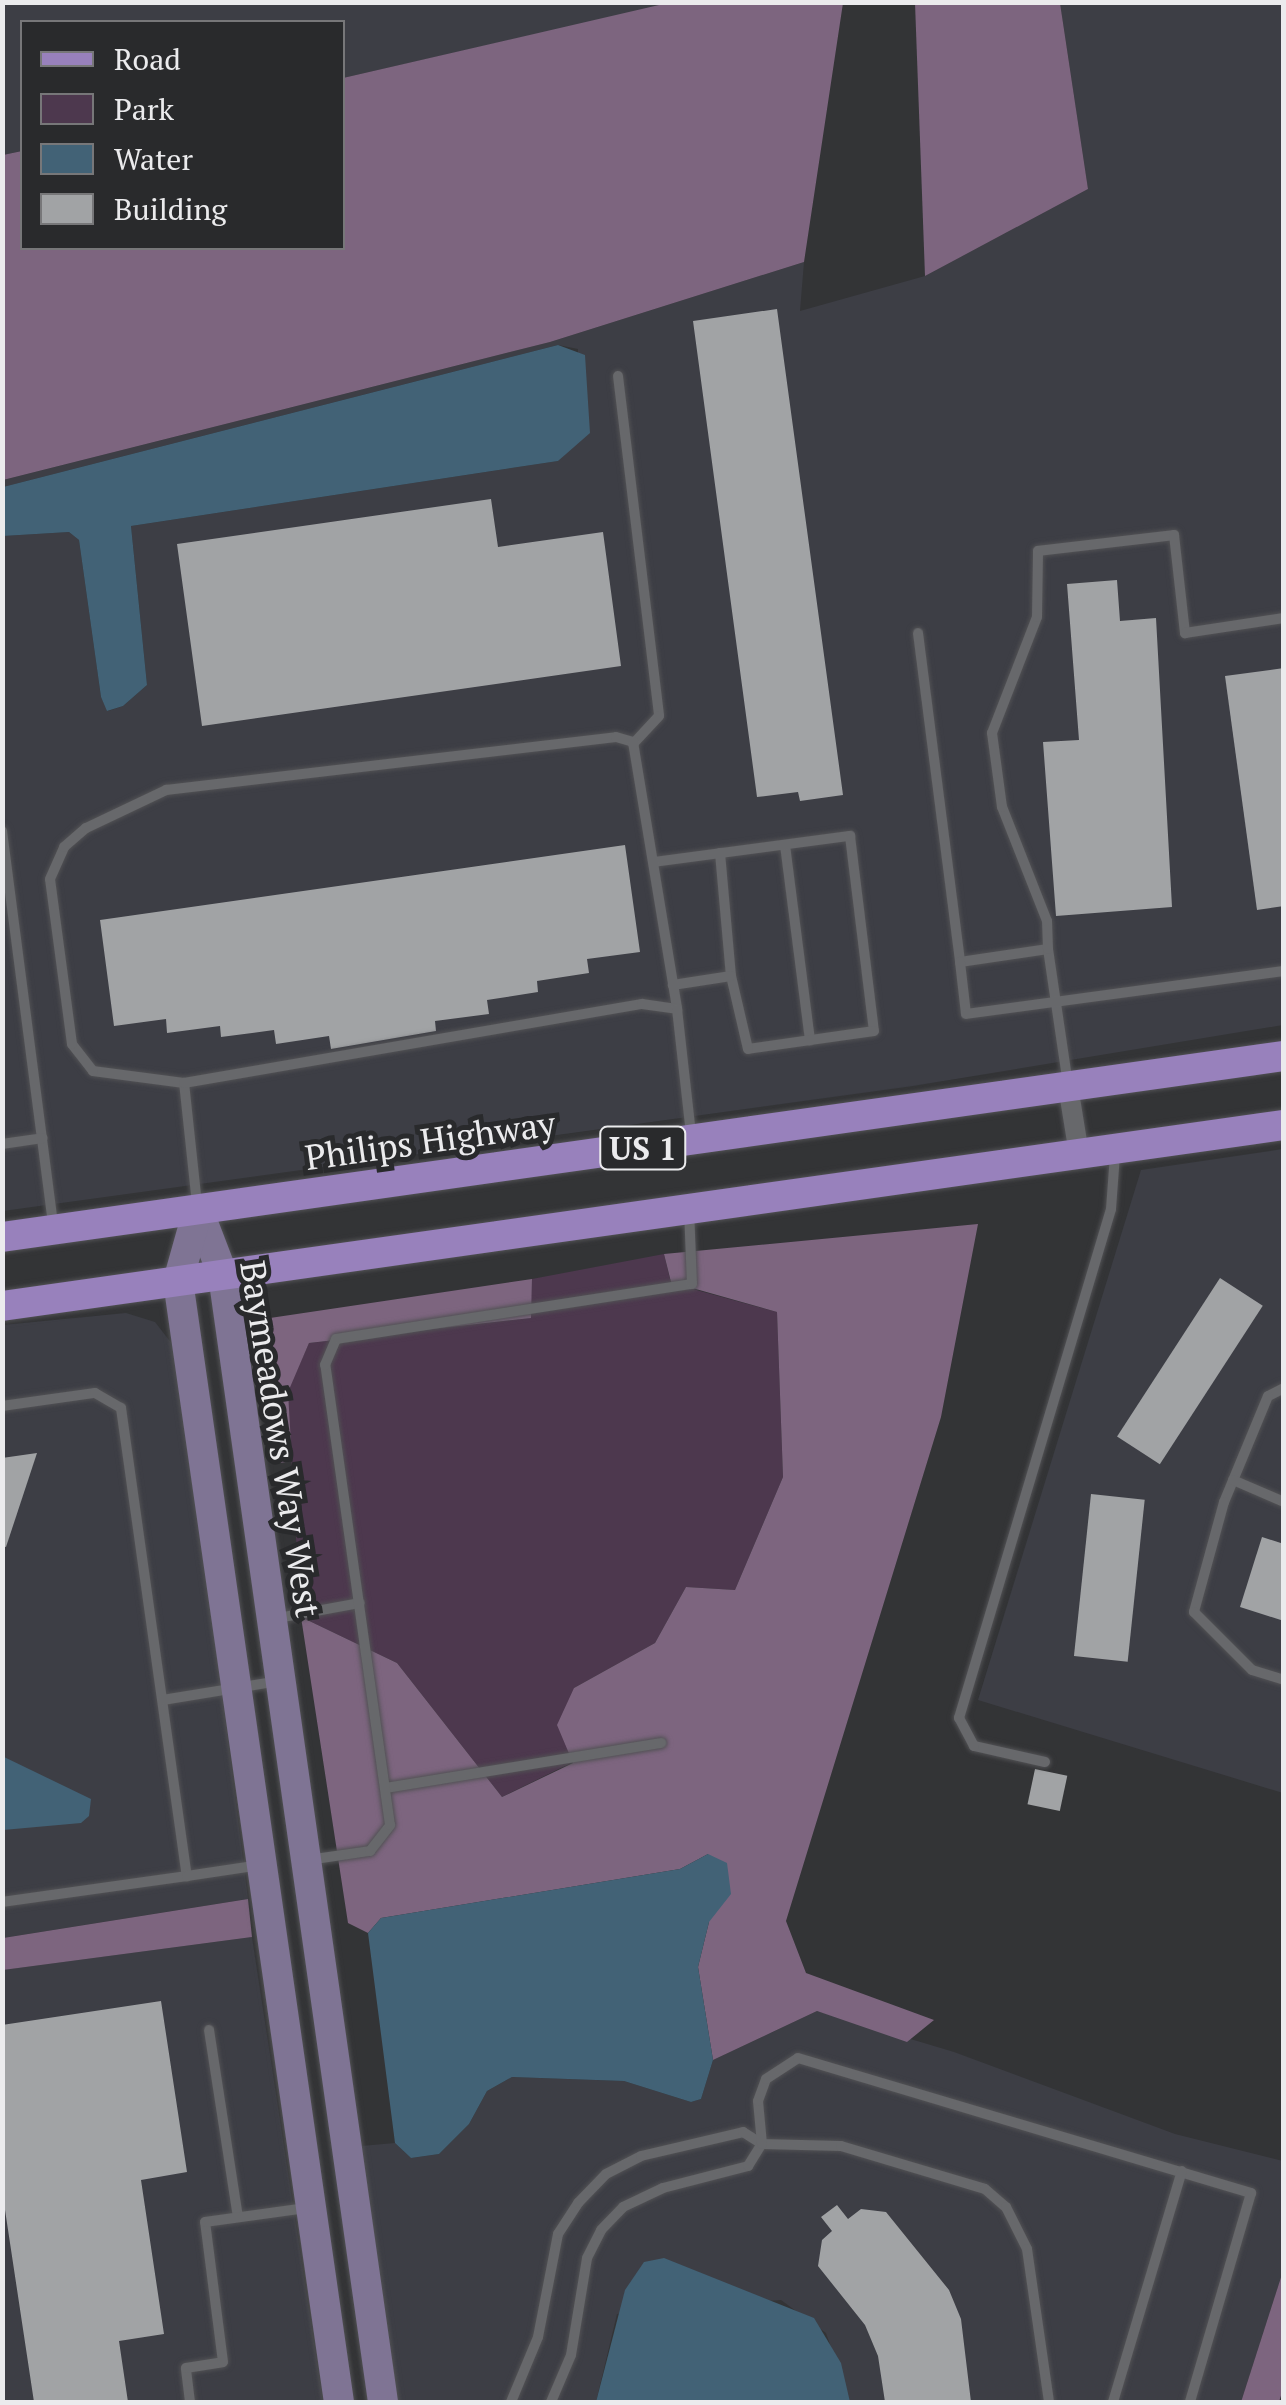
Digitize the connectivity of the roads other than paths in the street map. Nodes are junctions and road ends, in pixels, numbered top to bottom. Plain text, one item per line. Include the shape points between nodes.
1 (618, 376) dead end
2 (1284, 618) edge
3 (918, 632) dead end
4 (634, 744) junction
5 (2, 831) edge
6 (785, 845) junction
7 (720, 854) junction
8 (654, 862) junction
9 (1048, 948) junction
10 (960, 962) junction
11 (1284, 971) edge
12 (731, 976) junction
13 (673, 985) junction
14 (1056, 1004) junction
15 (677, 1009) junction
16 (810, 1040) junction
17 (1284, 1056) edge
18 (184, 1083) junction
19 (1068, 1086) junction
20 (1284, 1125) edge
21 (43, 1138) junction
22 (692, 1141) junction
23 (2, 1144) edge
24 (1115, 1149) junction
25 (1080, 1154) junction
26 (689, 1209) junction
27 (198, 1210) junction
28 (54, 1230) junction
29 (2, 1237) edge
30 (223, 1275) junction
31 (178, 1281) junction
32 (2, 1306) edge
33 (1284, 1388) edge
34 (2, 1406) edge
35 (1233, 1480) junction
36 (1284, 1502) edge
37 (360, 1603) junction
38 (272, 1619) junction
39 (1284, 1680) edge
40 (280, 1681) junction
41 (238, 1687) junction
42 (163, 1700) junction
43 (661, 1743) dead end
44 (1045, 1762) dead end
45 (386, 1788) junction
46 (306, 1860) junction
47 (262, 1864) junction
48 (187, 1876) junction
49 (2, 1902) edge
50 (208, 2030) dead end
51 (762, 2144) junction
52 (1182, 2171) junction
53 (312, 2207) junction
54 (238, 2217) junction
55 (190, 2402) edge
56 (339, 2402) edge
57 (383, 2402) edge
58 (511, 2402) edge
59 (551, 2402) edge
60 (1049, 2402) edge
61 (1113, 2402) edge
62 (1190, 2402) edge

1 - 4 lane via 659,716
2 - 9 lane via 1185,633 1174,534 1038,551 1037,617 992,734 1002,807 1047,921
3 - 10 lane
4 - 8 lane
4 - 18 lane via 616,737 166,790 86,828 64,847 50,880 72,1044 93,1070
5 - 21 lane
6 - 7 lane
6 - 16 lane
6 - 16 lane via 850,836 874,1031
7 - 8 lane
7 - 12 lane
8 - 13 lane
9 - 10 lane
9 - 14 lane
10 - 14 lane via 966,1014
11 - 14 lane
12 - 13 lane
12 - 16 lane via 748,1049
13 - 15 lane
14 - 19 lane
15 - 18 lane via 642,1004
15 - 22 lane
17 - 19 main road, Philips Highway / US 1
18 - 27 lane
19 - 22 main road, Philips Highway / US 1
19 - 25 street
20 - 24 main road, US 1
21 - 23 lane
21 - 28 lane
22 - 27 main road, Philips Highway / US 1
24 - 25 main road, US 1
24 - 44 lane via 1110,1209 959,1718 974,1746
25 - 26 main road, US 1
26 - 30 main road, US 1
26 - 37 lane via 692,1284 358,1331 336,1340 325,1365
27 - 28 main road, Philips Highway / US 1
27 - 30 street, Baymeadows Way West
27 - 31 street, Baymeadows Way West
28 - 29 main road, Philips Highway / US 1
30 - 31 main road, US 1
30 - 38 street, Baymeadows Way West
31 - 32 main road, US 1
31 - 41 street, Baymeadows Way West
33 - 35 lane via 1268,1396
34 - 42 lane via 95,1394 121,1408
35 - 36 lane
35 - 39 lane via 1194,1612 1252,1670
37 - 38 lane
37 - 45 lane
38 - 40 street, Baymeadows Way West
40 - 41 lane
40 - 46 street, Baymeadows Way West
41 - 42 lane
41 - 47 street, Baymeadows Way West
42 - 48 lane
43 - 45 lane
45 - 46 lane via 390,1825 370,1851
46 - 57 street, Baymeadows Way West
47 - 48 lane
47 - 53 street, Baymeadows Way West
48 - 49 lane
50 - 54 lane
51 - 52 lane via 758,2102 766,2079 780,2064 816,2059
51 - 58 lane via 743,2132 641,2156 596,2184 558,2234 538,2337
51 - 59 lane via 748,2166 664,2188 622,2207 601,2230 587,2258 571,2355
51 - 60 lane via 842,2146 985,2189 1006,2207 1027,2250
52 - 61 lane
52 - 62 lane via 1252,2193
53 - 54 lane
53 - 56 street, Baymeadows Way West
54 - 55 lane via 205,2222 224,2362 186,2368

